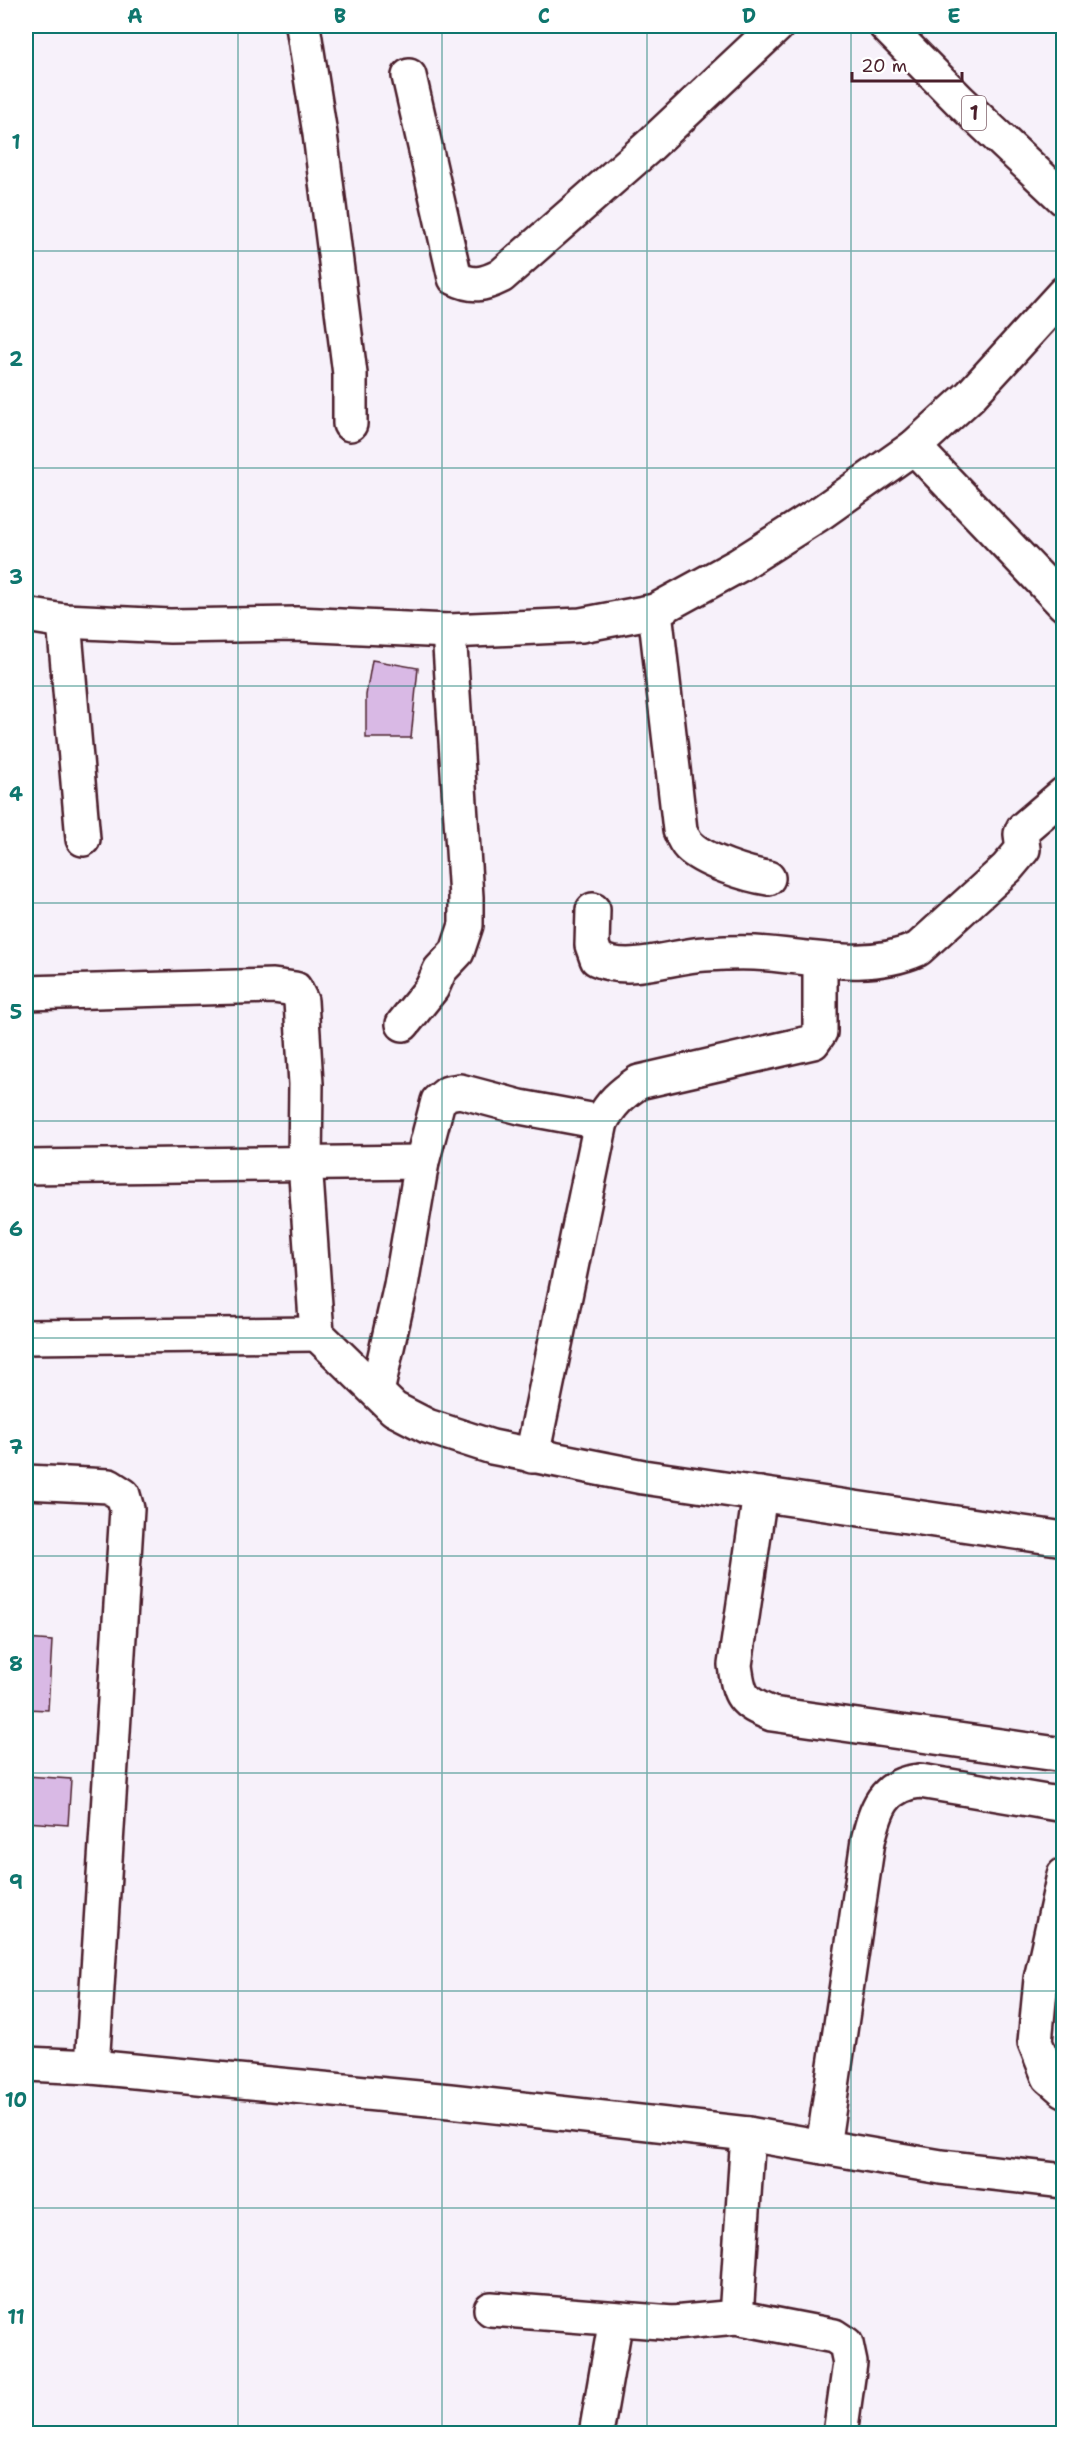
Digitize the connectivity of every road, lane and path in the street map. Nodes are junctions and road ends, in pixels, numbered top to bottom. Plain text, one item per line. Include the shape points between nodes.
1 (303, 26) edge
2 (777, 26) edge
3 (886, 26) edge
4 (409, 76) dead end
5 (1064, 199) edge
6 (1064, 293) edge
7 (350, 424) dead end
8 (914, 447) junction
9 (1064, 604) edge
10 (655, 611) junction
11 (26, 615) edge
12 (64, 621) junction
13 (449, 631) junction
14 (1064, 794) edge
15 (83, 839) dead end
16 (768, 878) dead end
17 (593, 910) dead end
18 (820, 960) junction
19 (26, 993) edge
20 (403, 1024) dead end
21 (601, 1122) junction
22 (304, 1162) junction
23 (422, 1162) junction
24 (26, 1167) edge
25 (316, 1334) junction
26 (26, 1337) edge
27 (377, 1392) junction
28 (532, 1456) junction
29 (26, 1482) edge
30 (760, 1494) junction
31 (1064, 1539) edge
32 (1064, 1755) edge
33 (1064, 1804) edge
34 (1064, 1875) edge
35 (26, 2064) edge
36 (92, 2067) junction
37 (1064, 2090) edge
38 (748, 2133) junction
39 (824, 2147) junction
40 (1064, 2181) edge
41 (491, 2309) dead end
42 (736, 2317) junction
43 (616, 2319) junction
44 (596, 2433) edge
45 (840, 2433) edge

1 - 7 main road via 350,374
2 - 4 main road via 646,148 501,276 484,285 468,285 455,278
3 - 5 main road, 1
6 - 8 main road via 970,396
8 - 9 main road
8 - 10 main road via 748,559
10 - 13 main road via 581,625
10 - 16 main road via 680,830 689,845 700,853
11 - 12 main road
12 - 13 main road via 170,626 297,624
12 - 15 main road
13 - 20 main road via 466,926 457,952
14 - 18 main road via 1023,829 1023,849 1007,868 918,949 881,961
17 - 18 main road via 592,945 597,959 610,965 754,953
18 - 21 main road via 820,1032 813,1042 639,1083 618,1095
19 - 22 main road via 273,986 295,989 301,1002 305,1072
21 - 23 main road via 460,1091 448,1093 438,1101
21 - 28 main road
22 - 23 main road
22 - 24 main road
22 - 25 main road
23 - 27 main road via 401,1285
25 - 26 main road
25 - 27 main road
27 - 28 main road via 394,1409 427,1426
28 - 30 main road
29 - 36 main road via 109,1486 123,1495 127,1509
30 - 31 main road
30 - 32 main road via 735,1665 738,1688 751,1706 772,1714
33 - 39 main road via 920,1781 903,1783 886,1795 874,1817 868,1841
34 - 37 main road via 1041,1979 1035,2042 1049,2077
35 - 36 main road
36 - 38 main road
38 - 39 main road
38 - 42 main road
39 - 40 main road via 941,2167
41 - 43 main road
42 - 43 main road via 673,2322
42 - 45 main road via 823,2333 846,2344 850,2363
43 - 44 main road

